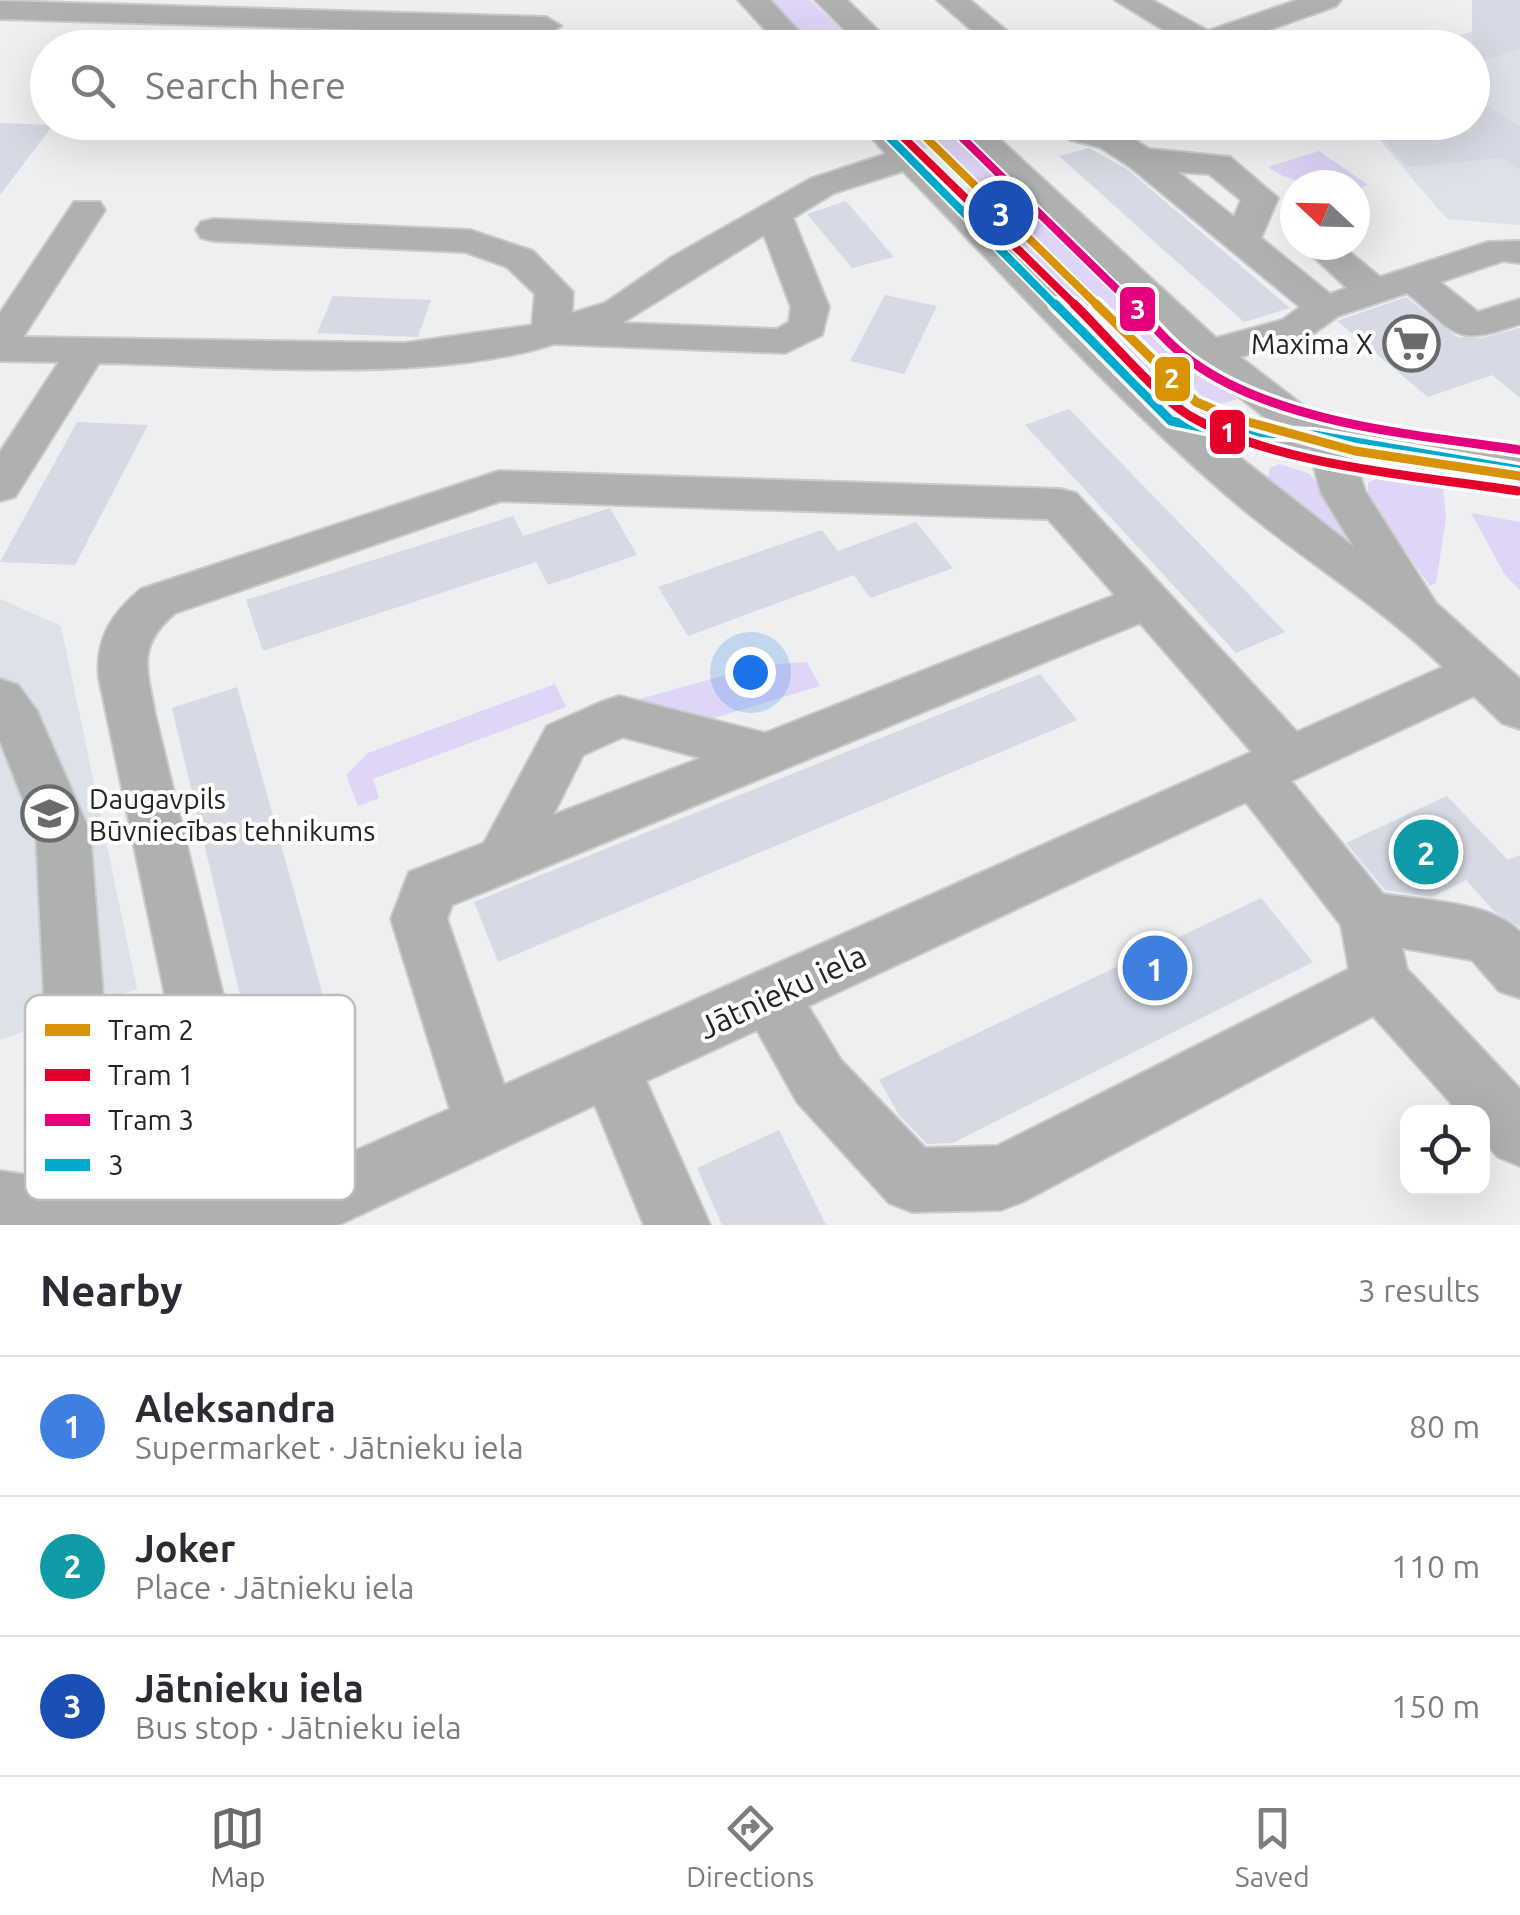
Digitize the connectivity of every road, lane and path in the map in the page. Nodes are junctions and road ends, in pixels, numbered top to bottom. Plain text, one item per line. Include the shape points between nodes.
1 (754, 0) edge
2 (830, 0) edge
3 (952, 0) edge
4 (1130, 0) edge
5 (1312, 2) edge
6 (0, 10) edge
7 (546, 26) dead end
8 (783, 30) edge
9 (862, 30) edge
10 (990, 30) edge
11 (1185, 30) edge
12 (1244, 30) edge
13 (891, 140) edge
14 (980, 140) edge
15 (1112, 140) edge
16 (908, 158) junction
17 (88, 210) dead end
18 (773, 212) junction
19 (214, 230) dead end
20 (1506, 251) edge
21 (1337, 260) edge
22 (1412, 279) junction
23 (1374, 292) junction
24 (1520, 312) edge
25 (1310, 318) junction
26 (551, 332) junction
27 (0, 346) edge
28 (85, 352) junction
29 (1209, 353) junction
30 (1171, 421) junction
31 (1321, 436) junction
32 (1520, 470) edge
33 (0, 486) edge
34 (1148, 601) junction
35 (1419, 615) junction
36 (1480, 672) junction
37 (0, 699) edge
38 (1520, 709) edge
39 (767, 754) junction
40 (1273, 768) junction
41 (503, 860) junction
42 (1367, 916) junction
43 (1520, 972) edge
44 (1381, 982) junction
45 (73, 995) edge
46 (216, 995) edge
47 (770, 997) junction
48 (611, 1070) junction
49 (486, 1125) junction
50 (1520, 1135) edge
51 (355, 1183) edge
52 (87, 1200) edge
53 (316, 1200) edge
54 (0, 1203) edge
55 (278, 1217) edge
56 (88, 1218) junction
57 (677, 1225) edge

1 - 8 street
2 - 9 street
3 - 10 street
4 - 11 street
5 - 12 street
6 - 7 street
13 - 16 street
14 - 29 street
15 - 25 street via 1242,240
16 - 18 street via 822,186
16 - 30 street
17 - 27 street
18 - 26 street via 619,311
18 - 26 street via 810,308 808,327 784,342
19 - 26 street via 470,240 520,259 554,292
20 - 22 street
21 - 23 street
22 - 23 street
22 - 24 street via 1473,326
23 - 25 street
25 - 29 street
26 - 28 street via 405,355
27 - 28 street
28 - 33 street
29 - 31 street
30 - 31 street via 1220,431
30 - 35 street via 1254,495
31 - 32 street
31 - 35 street via 1343,492
34 - 39 street
34 - 40 street
34 - 46 street via 1060,504 499,486 158,601 132,621 121,648 123,665
35 - 36 street
36 - 38 street
36 - 40 street, Jātnieku iela
37 - 45 street via 20,725 63,832
39 - 41 street
39 - 41 street via 619,716 564,741
40 - 42 street
40 - 47 street, Jātnieku iela
41 - 49 street via 429,890 420,919
42 - 43 street via 1488,938
42 - 44 street
44 - 47 street via 1002,1178 912,1180 819,1081
44 - 50 street
47 - 48 street, Jātnieku iela
48 - 49 street, Jātnieku iela
48 - 57 street
49 - 51 street, Jātnieku iela
52 - 56 street
53 - 55 street, Jātnieku iela
54 - 56 street
55 - 56 street

